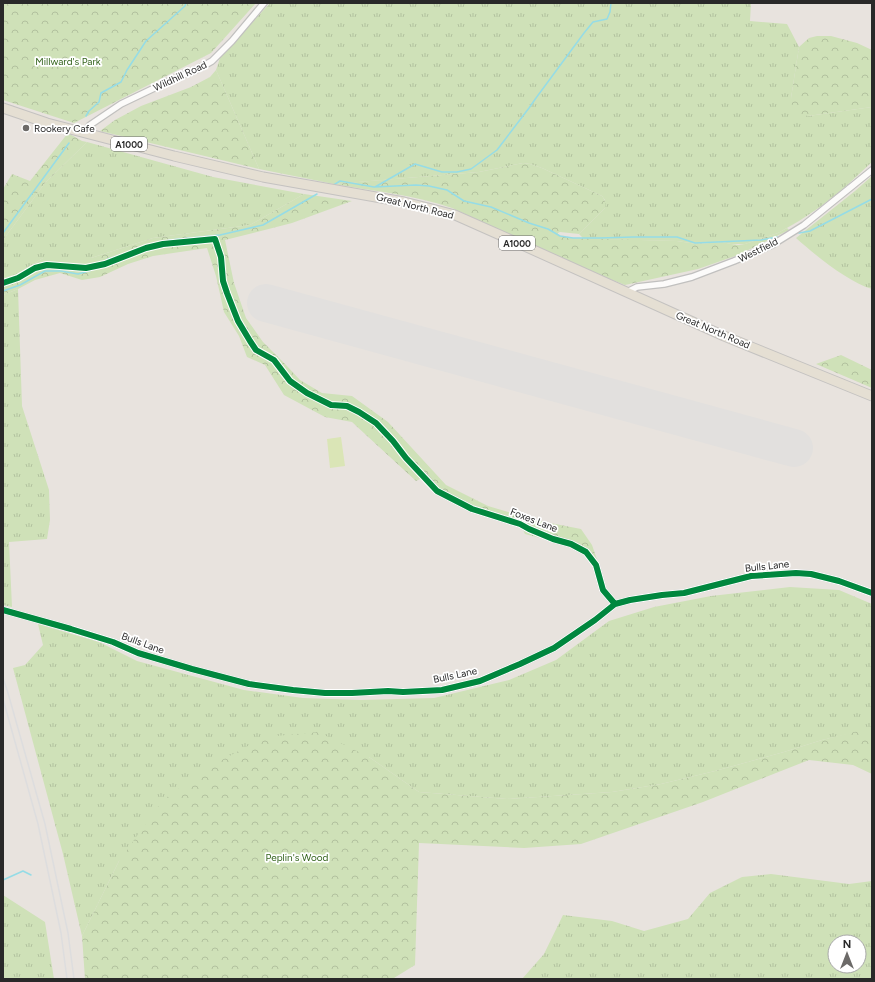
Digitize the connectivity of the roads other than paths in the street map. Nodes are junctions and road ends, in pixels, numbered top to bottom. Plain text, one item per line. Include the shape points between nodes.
1 (264, 3) edge
2 (3, 108) edge
3 (84, 132) junction
4 (872, 170) edge
5 (627, 292) junction
6 (872, 396) edge
7 (424, 476) dead end
8 (872, 593) edge
9 (615, 604) junction
10 (3, 610) edge

1 - 3 street, Wildhill Road via 212,61 121,104
2 - 3 main road, Great North Road / A1000
3 - 5 main road, Great North Road / A1000 via 263,177 432,209 476,224
4 - 5 street, Westfield via 804,225 772,245 692,277 637,287
5 - 6 main road, Great North Road / A1000 via 724,336
7 - 9 street, Foxes Lane via 437,491 472,509 520,524 586,552 596,565 603,590
8 - 9 street, Bulls Lane via 839,580 796,573 751,576 684,593
9 - 10 street, Bulls Lane via 554,648 480,681 442,690 334,693 249,684 138,653 112,642

